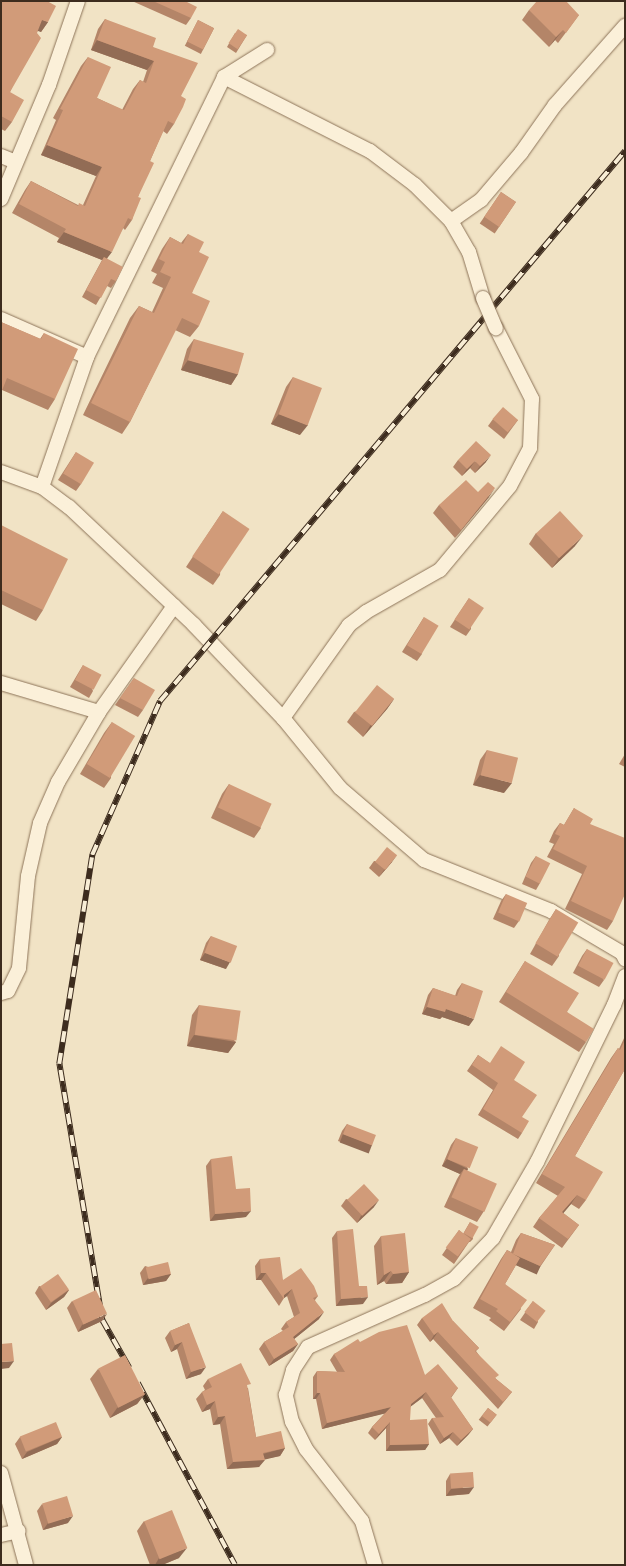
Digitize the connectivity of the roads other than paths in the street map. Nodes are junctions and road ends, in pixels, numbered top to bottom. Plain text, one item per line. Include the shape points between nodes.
1 (78, 1) edge
2 (625, 26) edge
3 (267, 50) dead end
4 (224, 76) junction
5 (1, 156) edge
6 (16, 162) junction
7 (1, 199) edge
8 (451, 221) junction
9 (1, 319) edge
10 (87, 357) junction
11 (1, 472) edge
12 (42, 486) junction
13 (174, 606) junction
14 (1, 683) edge
15 (100, 712) junction
16 (283, 718) junction
17 (625, 958) edge
18 (625, 976) edge
19 (1, 993) edge
20 (1, 1473) edge
21 (19, 1531) junction
22 (1, 1534) edge
23 (26, 1565) edge
24 (375, 1565) edge

1 - 6 street via 49,85
2 - 8 street via 555,105 521,153 481,200
3 - 4 street
4 - 8 street via 370,151 415,185
4 - 10 street
5 - 6 street
6 - 7 street
8 - 16 street, bridge via 470,252 483,298 532,399 530,448 510,486 440,570 349,625
9 - 10 street
10 - 12 street
11 - 12 street
12 - 13 street via 69,507
13 - 15 street
13 - 16 street
14 - 15 street
15 - 19 street via 58,782 40,823 28,876 19,968 8,991
16 - 17 street via 340,788 424,860 551,911 622,953
18 - 24 street via 537,1162 493,1238 454,1278 425,1295 308,1347 292,1370 286,1395 292,1422 306,1449 362,1521
20 - 21 street
21 - 22 street
21 - 23 street

